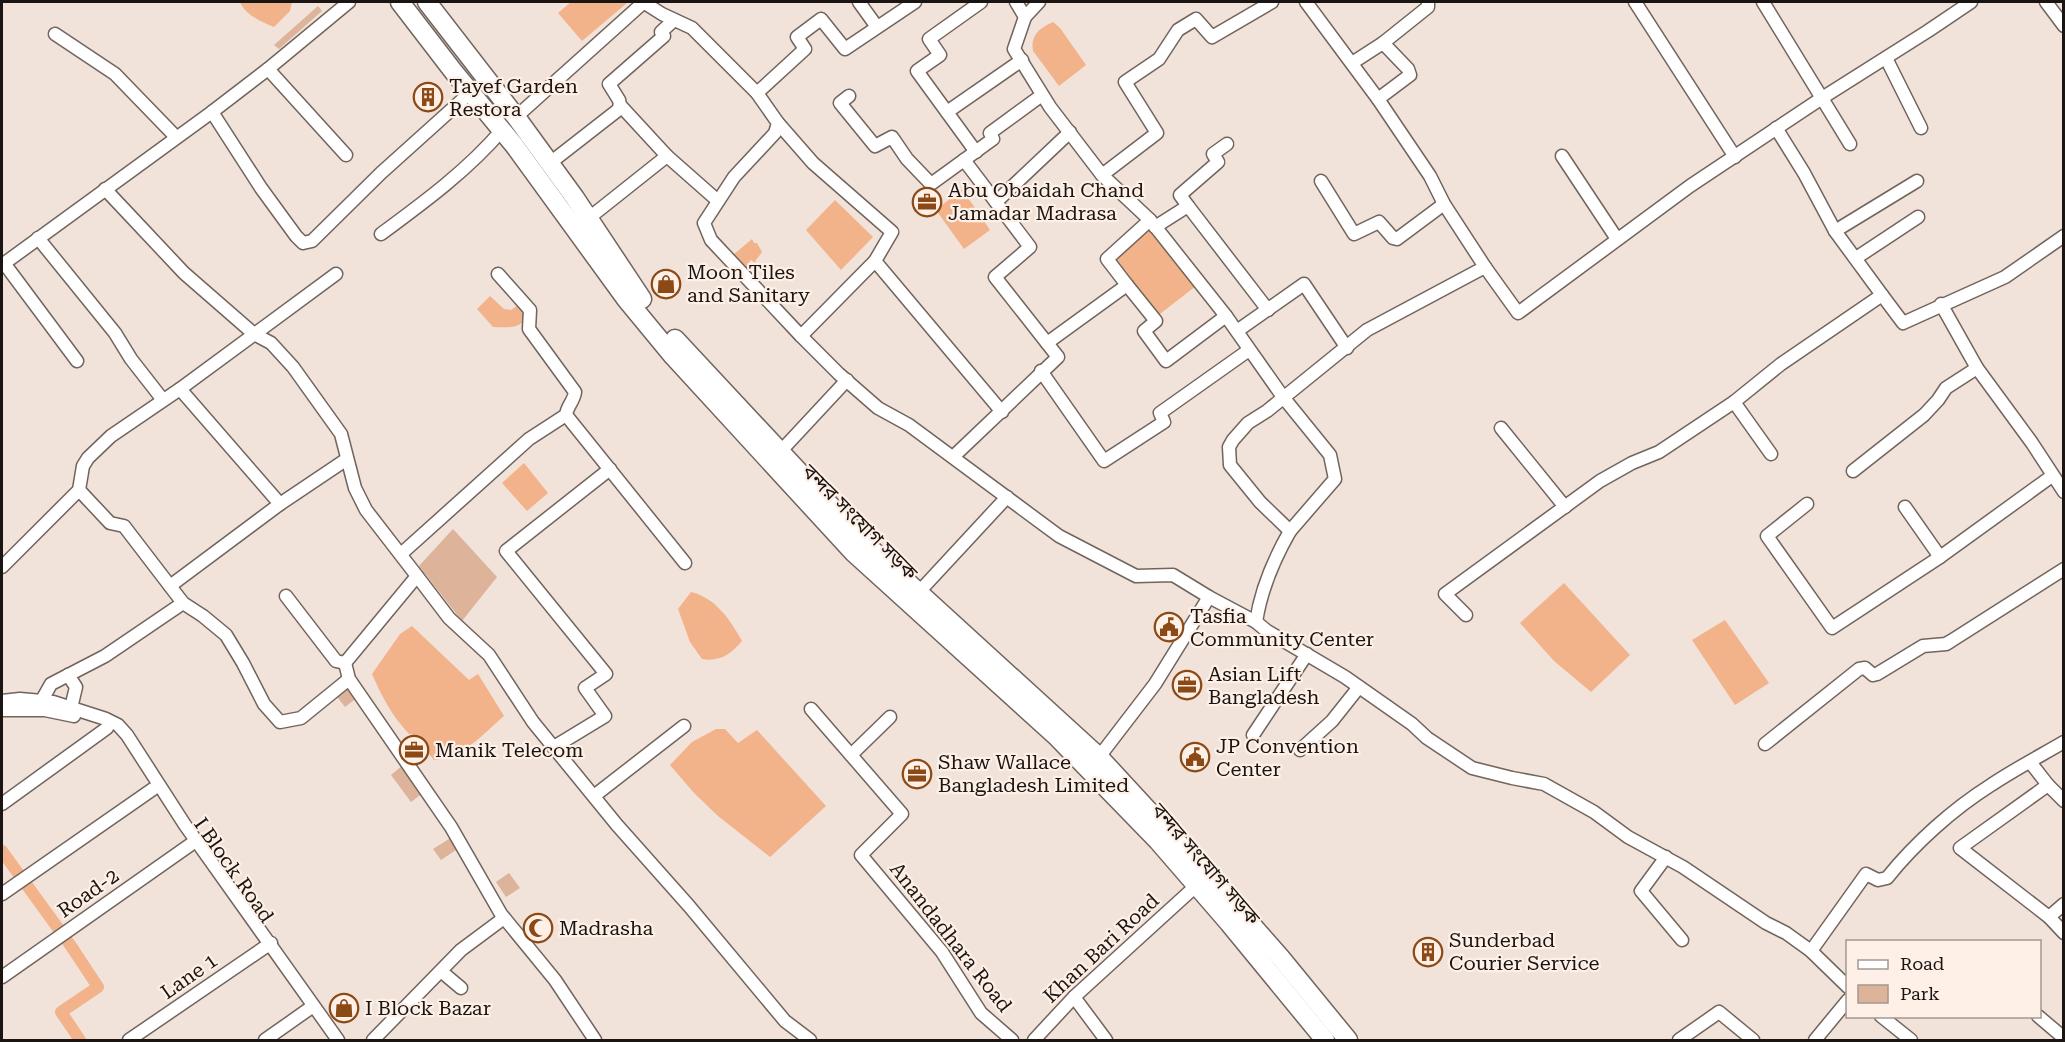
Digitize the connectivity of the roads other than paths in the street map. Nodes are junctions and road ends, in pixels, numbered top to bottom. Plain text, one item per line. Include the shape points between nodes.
1 (349, 2) edge
2 (400, 2) edge
3 (427, 2) edge
4 (644, 2) edge
5 (859, 2) edge
6 (915, 2) edge
7 (981, 2) edge
8 (1016, 2) edge
9 (1039, 2) edge
10 (1272, 2) edge
11 (1306, 2) edge
12 (1428, 2) edge
13 (1635, 2) edge
14 (1763, 2) edge
15 (1971, 2) edge
16 (2046, 2) edge
17 (1025, 17) junction
18 (674, 20) junction
19 (2064, 26) edge
20 (877, 27) junction
21 (55, 34) dead end
22 (1383, 43) junction
23 (1886, 58) junction
24 (1022, 60) junction
25 (1352, 63) junction
26 (268, 69) junction
27 (471, 92) junction
28 (757, 93) junction
29 (1042, 95) junction
30 (849, 96) dead end
31 (1822, 98) junction
32 (1378, 99) junction
33 (620, 105) junction
34 (212, 112) junction
35 (947, 112) junction
36 (516, 117) junction
37 (778, 123) junction
38 (1776, 128) junction
39 (1921, 128) dead end
40 (502, 130) junction
41 (1070, 132) junction
42 (176, 137) junction
43 (1227, 144) dead end
44 (1850, 144) dead end
45 (976, 152) junction
46 (346, 155) dead end
47 (667, 156) junction
48 (1562, 156) dead end
49 (1735, 157) junction
50 (964, 160) junction
51 (550, 163) junction
52 (1102, 175) junction
53 (1321, 181) dead end
54 (1917, 181) dead end
55 (105, 189) junction
56 (718, 201) junction
57 (996, 202) junction
58 (1444, 204) junction
59 (1188, 206) junction
60 (1917, 217) dead end
61 (589, 218) junction
62 (1152, 224) junction
63 (1835, 231) junction
64 (381, 234) dead end
65 (2064, 236) edge
66 (38, 238) junction
67 (1617, 239) junction
68 (1856, 258) junction
69 (875, 261) junction
70 (3, 264) edge
71 (1485, 267) junction
72 (336, 274) dead end
73 (498, 274) dead end
74 (1126, 285) junction
75 (1882, 295) junction
76 (1941, 304) junction
77 (1268, 310) junction
78 (1226, 316) junction
79 (1237, 331) junction
80 (254, 334) junction
81 (801, 336) junction
82 (1047, 343) junction
83 (1347, 348) junction
84 (1249, 350) junction
85 (77, 361) dead end
86 (1977, 368) junction
87 (1041, 371) junction
88 (847, 380) junction
89 (180, 389) junction
90 (1283, 397) junction
91 (163, 400) junction
92 (1734, 402) junction
93 (1002, 412) junction
94 (566, 415) junction
95 (1501, 428) dead end
96 (780, 452) junction
97 (1771, 454) dead end
98 (953, 457) junction
99 (348, 459) junction
100 (610, 469) junction
101 (1853, 471) dead end
102 (2052, 476) junction
103 (79, 490) junction
104 (2064, 492) edge
105 (1007, 497) junction
106 (280, 504) junction
107 (1807, 504) dead end
108 (1565, 507) junction
109 (1905, 507) dead end
110 (1290, 531) junction
111 (401, 554) junction
112 (1940, 557) junction
113 (685, 562) dead end
114 (2, 567) edge
115 (2064, 569) edge
116 (417, 576) junction
117 (170, 586) junction
118 (918, 593) junction
119 (286, 596) dead end
120 (1209, 597) junction
121 (183, 603) junction
122 (1466, 615) dead end
123 (1256, 621) junction
124 (1307, 654) junction
125 (345, 663) junction
126 (68, 675) junction
127 (349, 679) junction
128 (1359, 687) junction
129 (42, 700) junction
130 (2, 702) edge
131 (71, 708) junction
132 (811, 709) dead end
133 (2, 710) edge
134 (890, 717) dead end
135 (684, 726) dead end
136 (110, 727) junction
137 (1253, 735) dead end
138 (2064, 742) edge
139 (1765, 744) dead end
140 (554, 747) junction
141 (1300, 750) dead end
142 (851, 755) junction
143 (1099, 757) junction
144 (2030, 762) junction
145 (2048, 785) junction
146 (153, 789) junction
147 (594, 796) junction
148 (2064, 801) edge
149 (2, 804) edge
150 (194, 842) junction
151 (1666, 857) junction
152 (1197, 885) junction
153 (2, 894) edge
154 (2064, 904) edge
155 (2049, 916) junction
156 (504, 918) junction
157 (2064, 933) edge
158 (1683, 940) dead end
159 (268, 945) junction
160 (1811, 951) junction
161 (442, 972) junction
162 (2, 976) edge
163 (1846, 985) edge
164 (460, 988) dead end
165 (1074, 997) junction
166 (1846, 1002) edge
167 (309, 1010) junction
168 (1882, 1018) edge
169 (2039, 1018) edge
170 (2064, 1038) edge
171 (129, 1041) edge
172 (265, 1041) edge
173 (331, 1041) edge
174 (338, 1041) edge
175 (373, 1041) edge
176 (595, 1041) edge
177 (810, 1041) edge
178 (1012, 1041) edge
179 (1034, 1041) edge
180 (1106, 1041) edge
181 (1325, 1041) edge
182 (1348, 1041) edge
183 (1679, 1041) edge
184 (1753, 1041) edge
185 (1815, 1041) edge
186 (1911, 1041) edge

1 - 26 street
2 - 27 highway, বন্দর সংযোগ সড়ক
3 - 36 highway, বন্দর সংযোগ সড়ক
4 - 18 street
4 - 36 street
5 - 20 street
6 - 20 street
7 - 35 street via 929,39 940,55 917,71
8 - 17 street
9 - 17 street
10 - 52 street via 1212,37 1196,19 1178,30 1158,59 1125,82 1157,133
11 - 25 street
12 - 22 street via 1428,7
13 - 49 street
14 - 31 street
15 - 23 street
16 - 19 street
17 - 24 street via 1014,49
18 - 28 street via 692,28
18 - 33 street via 661,32 664,36 609,84
20 - 28 street via 845,49 821,19 797,37 805,49
21 - 42 street via 115,74
22 - 25 street
22 - 32 street via 1410,75
23 - 31 street
23 - 39 street
24 - 29 street
24 - 35 street
25 - 32 street
26 - 34 street
26 - 46 street
27 - 34 street via 312,241 303,243 261,188
27 - 40 highway, বন্দর সংযোগ সড়ক
28 - 37 street
29 - 41 street
29 - 45 street via 990,133 993,139
30 - 50 street via 840,104 875,146 892,137 931,184
31 - 38 street
31 - 44 street
32 - 58 street via 1430,176
33 - 47 street
33 - 51 street
34 - 42 street
35 - 45 street
36 - 51 highway, বন্দর সংযোগ সড়ক
37 - 56 street via 776,133 734,177
37 - 69 street via 813,163 892,232
38 - 49 street
38 - 63 street
40 - 64 street via 426,201
40 - 152 highway, বন্দর সংযোগ সড়ক via 651,330 821,519 1056,735
41 - 52 street
41 - 57 street
42 - 55 street
43 - 59 street via 1213,154 1218,162 1180,195
45 - 50 street
47 - 56 street
47 - 61 street
48 - 67 street
49 - 67 street
50 - 57 street
51 - 61 highway, বন্দর সংযোগ সড়ক
52 - 62 street
53 - 58 street via 1354,234 1379,222 1397,239
54 - 63 street
55 - 66 street
55 - 80 street via 184,273
56 - 81 street via 704,223 711,240
57 - 82 street via 1030,247 996,277
58 - 71 street
59 - 62 street
59 - 77 street
60 - 68 street
61 - 96 highway, বন্দর সংযোগ সড়ক via 660,323
62 - 74 street via 1107,259
62 - 78 street
63 - 68 street
65 - 76 street via 1994,283
66 - 70 street
66 - 91 street
67 - 71 street via 1518,314
68 - 75 street
69 - 81 street
69 - 93 street
70 - 85 street
71 - 83 street via 1368,330
72 - 80 street
73 - 94 street via 530,310 529,329 575,392
74 - 78 street via 1156,321 1144,331 1166,361
74 - 82 street
75 - 76 street via 1903,323
75 - 92 street via 1781,364
76 - 86 street
77 - 79 street
77 - 83 street via 1304,284
78 - 79 street
79 - 84 street
80 - 89 street
80 - 99 street via 271,343 293,367 341,434
81 - 88 street
82 - 87 street via 1058,357
83 - 90 street
84 - 87 street via 1160,413 1164,422 1104,461
84 - 90 street
86 - 101 street via 1946,388 1924,415
86 - 102 street
87 - 93 street
88 - 96 street
88 - 98 street via 878,408
89 - 91 street
89 - 106 street
90 - 110 street via 1330,455 1335,479
90 - 110 street via 1248,423 1229,447 1230,465
91 - 103 street via 111,436 88,458
92 - 97 street
92 - 108 street via 1659,452 1600,481
93 - 98 street
94 - 100 street
94 - 111 street via 529,439
95 - 108 street
96 - 118 highway, বন্দর সংযোগ সড়ক via 843,521
98 - 105 street
99 - 106 street
99 - 111 street via 355,488 366,510
100 - 113 street
100 - 140 street via 506,550 606,674 585,688 604,716
102 - 104 street
102 - 112 street
103 - 114 street
103 - 117 street via 110,523 124,526
105 - 118 street
105 - 120 street via 1059,536 1136,576 1173,575
106 - 117 street
107 - 112 street via 1767,536 1832,628
108 - 122 street via 1444,594
109 - 112 street
110 - 123 street via 1267,579
111 - 116 street
115 - 139 street via 1946,644 1923,646 1877,675 1859,669
116 - 125 street
116 - 140 street via 449,618 489,655
117 - 121 street
118 - 143 highway, বন্দর সংযোগ সড়ক
119 - 125 street via 336,661
120 - 123 street
120 - 143 street via 1155,684
121 - 126 street via 105,656
121 - 127 street via 226,635 264,704 280,722 301,718
123 - 124 street
124 - 128 street
124 - 137 street
125 - 127 street
126 - 129 street via 51,684
126 - 131 street via 76,687
127 - 156 street via 451,827
128 - 141 street via 1332,721
128 - 151 street via 1472,768 1544,784
129 - 130 street
129 - 131 street
131 - 136 street via 106,719
132 - 142 street
133 - 136 street via 45,710
134 - 142 street
135 - 147 street
136 - 146 street, I Block Road
136 - 149 street
136 - 150 street, I Block Road via 127,735
138 - 144 street
140 - 147 street
142 - 178 street, Anandadhara Road via 903,814 861,855 942,952 981,1013
143 - 182 highway, বন্দর সংযোগ সড়ক via 1280,957
144 - 145 street
144 - 160 street via 1962,807 1903,858 1887,878 1866,874
145 - 148 street
145 - 155 street via 1960,848
146 - 150 street, I Block Road
146 - 153 street
147 - 177 street via 785,1021
150 - 159 street, I Block Road
150 - 162 street, Road-2
151 - 158 street via 1641,891
151 - 160 street
152 - 165 street, Khan Bari Road
152 - 181 highway, বন্দর সংযোগ সড়ক
154 - 155 street
155 - 157 street
156 - 161 street via 461,950
156 - 176 street via 555,980
159 - 167 street, I Block Road
159 - 171 street, Lane 1
159 - 174 street, I Block Road
160 - 163 street
161 - 164 street
161 - 175 street
165 - 179 street, Khan Bari Road
165 - 180 street
166 - 185 street
167 - 172 street
167 - 173 street, I Block Road
168 - 186 street
169 - 170 street
183 - 184 street via 1719,1012

